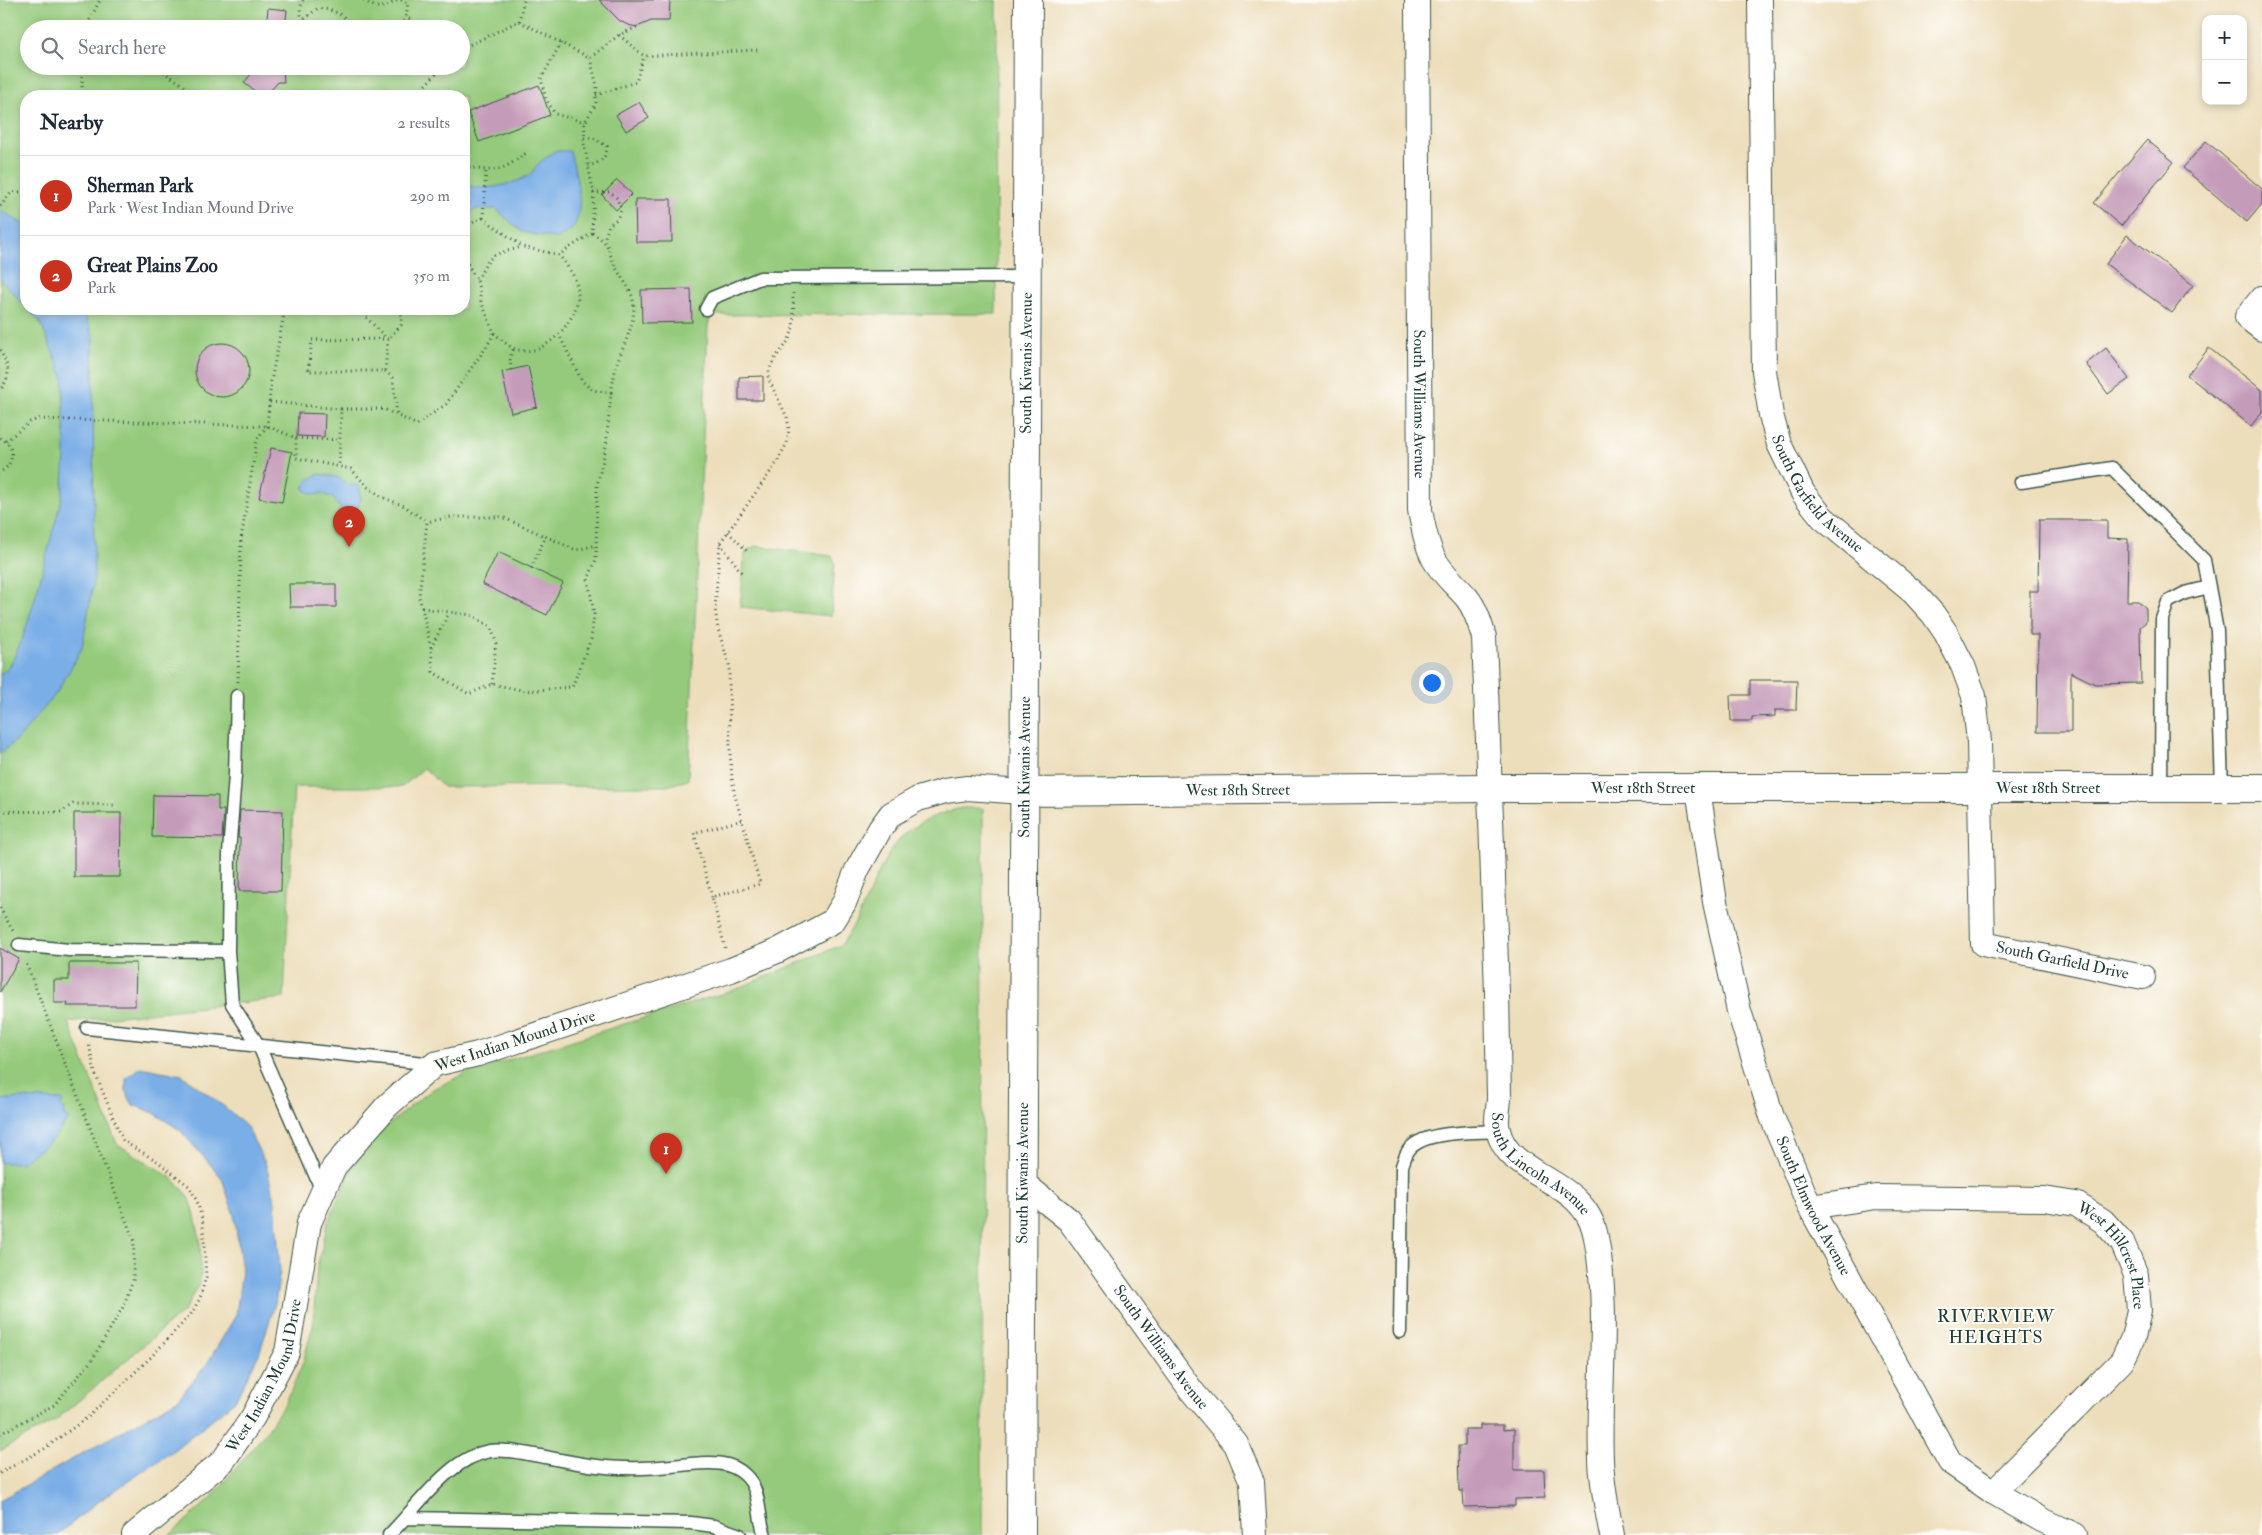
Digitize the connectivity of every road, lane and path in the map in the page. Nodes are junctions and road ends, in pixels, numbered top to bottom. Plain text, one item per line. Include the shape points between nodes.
1 (100, 0) edge
2 (303, 0) edge
3 (364, 0) edge
4 (400, 0) edge
5 (524, 0) edge
6 (1028, 0) edge
7 (1417, 0) edge
8 (1760, 0) edge
9 (406, 17) junction
10 (90, 20) edge
11 (302, 20) edge
12 (303, 20) edge
13 (349, 20) edge
14 (404, 20) edge
15 (410, 20) edge
16 (519, 21) junction
17 (636, 27) dead end
18 (619, 35) junction
19 (561, 43) junction
20 (470, 45) edge
21 (758, 50) dead end
22 (644, 56) junction
23 (590, 58) junction
24 (82, 75) edge
25 (167, 75) edge
26 (435, 75) edge
27 (82, 90) edge
28 (187, 90) edge
29 (421, 90) edge
30 (596, 95) junction
31 (585, 122) junction
32 (584, 138) junction
33 (526, 153) dead end
34 (588, 166) junction
35 (470, 167) edge
36 (486, 171) junction
37 (20, 192) edge
38 (593, 193) junction
39 (0, 206) edge
40 (483, 218) junction
41 (470, 224) edge
42 (592, 232) junction
43 (604, 240) junction
44 (523, 247) junction
45 (559, 255) junction
46 (470, 268) edge
47 (1027, 277) junction
48 (793, 278) junction
49 (477, 280) junction
50 (2262, 298) edge
51 (706, 309) dead end
52 (284, 315) edge
53 (365, 315) edge
54 (402, 315) edge
55 (2262, 329) edge
56 (494, 333) junction
57 (559, 335) junction
58 (388, 339) junction
59 (514, 348) junction
60 (0, 350) edge
61 (511, 370) dead end
62 (385, 371) junction
63 (0, 390) edge
64 (611, 393) junction
65 (270, 402) junction
66 (342, 409) junction
67 (397, 416) junction
68 (266, 426) junction
69 (0, 438) edge
70 (296, 438) junction
71 (340, 440) junction
72 (6, 441) junction
73 (339, 466) junction
74 (0, 472) edge
75 (2021, 482) dead end
76 (427, 522) junction
77 (728, 532) junction
78 (546, 536) junction
79 (720, 543) junction
80 (597, 545) junction
81 (748, 552) dead end
82 (531, 568) dead end
83 (742, 573) dead end
84 (2209, 587) junction
85 (422, 608) junction
86 (449, 613) junction
87 (431, 648) junction
88 (492, 684) junction
89 (238, 696) joint
90 (1491, 788) junction
91 (2161, 788) junction
92 (2222, 788) junction
93 (2262, 788) edge
94 (1698, 789) junction
95 (1980, 789) junction
96 (1024, 792) junction
97 (116, 804) dead end
98 (0, 811) edge
99 (742, 820) junction
100 (712, 897) junction
101 (0, 908) edge
102 (724, 942) dead end
103 (1982, 944) joint
104 (19, 945) junction
105 (228, 951) junction
106 (2142, 976) dead end
107 (87, 1028) joint
108 (259, 1046) junction
109 (435, 1064) junction
110 (1498, 1131) junction
111 (1023, 1183) junction
112 (323, 1193) junction
113 (1810, 1207) junction
114 (1400, 1332) dead end
115 (0, 1434) edge
116 (0, 1472) edge
117 (1993, 1492) junction
118 (407, 1518) junction
119 (134, 1535) edge
120 (389, 1535) edge
121 (740, 1535) edge
122 (765, 1535) edge
123 (1021, 1535) edge
124 (1255, 1535) edge
125 (1612, 1535) edge
126 (2074, 1535) edge

1 - 10 path
2 - 11 path via 300,8
3 - 4 path via 374,7 384,7
4 - 9 path via 408,3
5 - 16 path
6 - 47 main road, South Kiwanis Avenue
7 - 90 street, South Williams Avenue via 1420,510 1424,535 1434,559 1469,599 1484,638
8 - 95 street, South Garfield Avenue via 1764,371 1779,444 1803,493 1823,518 1913,592 1946,633 1974,696
9 - 14 path
9 - 15 path
12 - 13 path via 318,8 332,10
16 - 19 path
16 - 20 path
17 - 18 path
18 - 22 path
18 - 23 path
19 - 23 path
19 - 31 path via 541,79 546,100 555,114
21 - 22 path
22 - 30 path via 636,82
23 - 30 path
24 - 27 path
25 - 28 path
26 - 29 path
30 - 31 path via 596,104
31 - 32 path
32 - 34 path
32 - 34 path via 593,138 607,146 604,158
33 - 36 path via 505,168
34 - 38 path
35 - 36 path
36 - 40 path
37 - 39 path via 11,193
38 - 42 path
38 - 43 path via 610,192 617,198 621,210 609,225
40 - 41 path
40 - 44 path
42 - 43 path
42 - 45 path
43 - 64 path via 632,295 634,307
44 - 45 path
44 - 49 path via 493,255 486,261
45 - 57 path via 576,282 578,296 576,307
46 - 49 path
47 - 48 lane
47 - 96 main road, South Kiwanis Avenue
48 - 51 lane via 760,278 712,298
48 - 77 path via 793,328 773,360 768,378 787,418 787,443
49 - 56 path via 481,301
50 - 55 street via 2246,317
52 - 65 path
53 - 58 path
54 - 58 path via 401,325
56 - 59 path
56 - 67 path via 446,404 417,425
57 - 59 path via 539,349
57 - 64 path via 582,381 592,390
58 - 62 path
58 - 62 path via 312,340 308,371
59 - 61 path via 510,356
60 - 63 path via 7,364 8,380
62 - 67 path via 393,378
64 - 80 path via 606,447 597,485
65 - 66 path
65 - 68 path
66 - 67 path via 384,409
66 - 71 path
68 - 70 path
68 - 72 path via 54,418 30,422
68 - 89 path via 257,439 241,540
69 - 72 path
70 - 71 path
70 - 73 path via 296,458
71 - 73 path
72 - 74 path via 12,458 8,468
73 - 76 path via 351,469 382,497 404,506
75 - 84 lane via 2112,468 2204,560
76 - 78 path via 451,517 502,517
76 - 85 path via 419,597
77 - 79 path
77 - 81 path
78 - 80 path via 576,550
78 - 82 path
79 - 83 path
79 - 99 path via 715,619 729,666 730,753 735,796
80 - 88 path via 596,560 588,579 594,614 591,638 572,687 526,691
84 - 91 lane via 2185,593 2168,602 2162,619
84 - 92 lane via 2218,631
85 - 86 path
85 - 87 path
86 - 87 path
86 - 88 path via 471,615 491,627 496,642
87 - 88 path via 433,672 440,677 469,694
89 - 105 lane via 229,852
90 - 94 main road, West 18th Street
90 - 96 main road, West 18th Street
90 - 110 street, South Lincoln Avenue
91 - 92 main road, West 18th Street
91 - 95 main road, West 18th Street
92 - 93 main road, West 18th Street
94 - 95 main road, West 18th Street
94 - 113 street, South Elmwood Avenue via 1715,902 1739,1011 1772,1117
95 - 103 street, South Garfield Avenue
96 - 109 street, West Indian Mound Drive via 967,788 945,790 918,799 891,814 857,870 833,921 777,951 731,970 478,1054
96 - 111 main road, South Kiwanis Avenue
97 - 98 path via 73,804 61,812
99 - 100 path via 760,884
99 - 100 path via 694,833
100 - 102 path
101 - 104 path
103 - 106 street, South Garfield Drive
104 - 105 lane via 68,950
104 - 115 path via 134,1241 135,1257 133,1280 123,1307 92,1360 54,1404
105 - 108 lane via 232,1004
107 - 108 lane
107 - 116 path via 94,1073 118,1134 123,1141 190,1187 203,1223 206,1277 192,1313 88,1417 44,1449
108 - 109 lane
108 - 112 lane
109 - 112 street, West Indian Mound Drive via 387,1106 334,1167
110 - 114 lane via 1440,1135 1421,1140 1408,1151 1402,1166
110 - 125 street, South Lincoln Avenue via 1511,1156 1582,1205 1595,1230 1603,1308 1601,1461
111 - 123 main road, South Kiwanis Avenue
111 - 124 street, South Williams Avenue via 1069,1220 1191,1390 1236,1444 1252,1482
112 - 119 street, West Indian Mound Drive via 309,1223 287,1352 253,1417 223,1461
113 - 117 street, South Elmwood Avenue via 1950,1462
113 - 117 street, West Hillcrest Place via 1876,1197 2044,1199 2076,1204 2102,1221 2122,1242 2136,1275 2139,1310 2133,1338 2122,1362
117 - 126 street, South Elmwood Avenue
118 - 120 lane
118 - 121 lane via 690,1523 714,1526
118 - 122 lane via 459,1463 491,1451 510,1451 626,1468 707,1463 735,1467 753,1484

